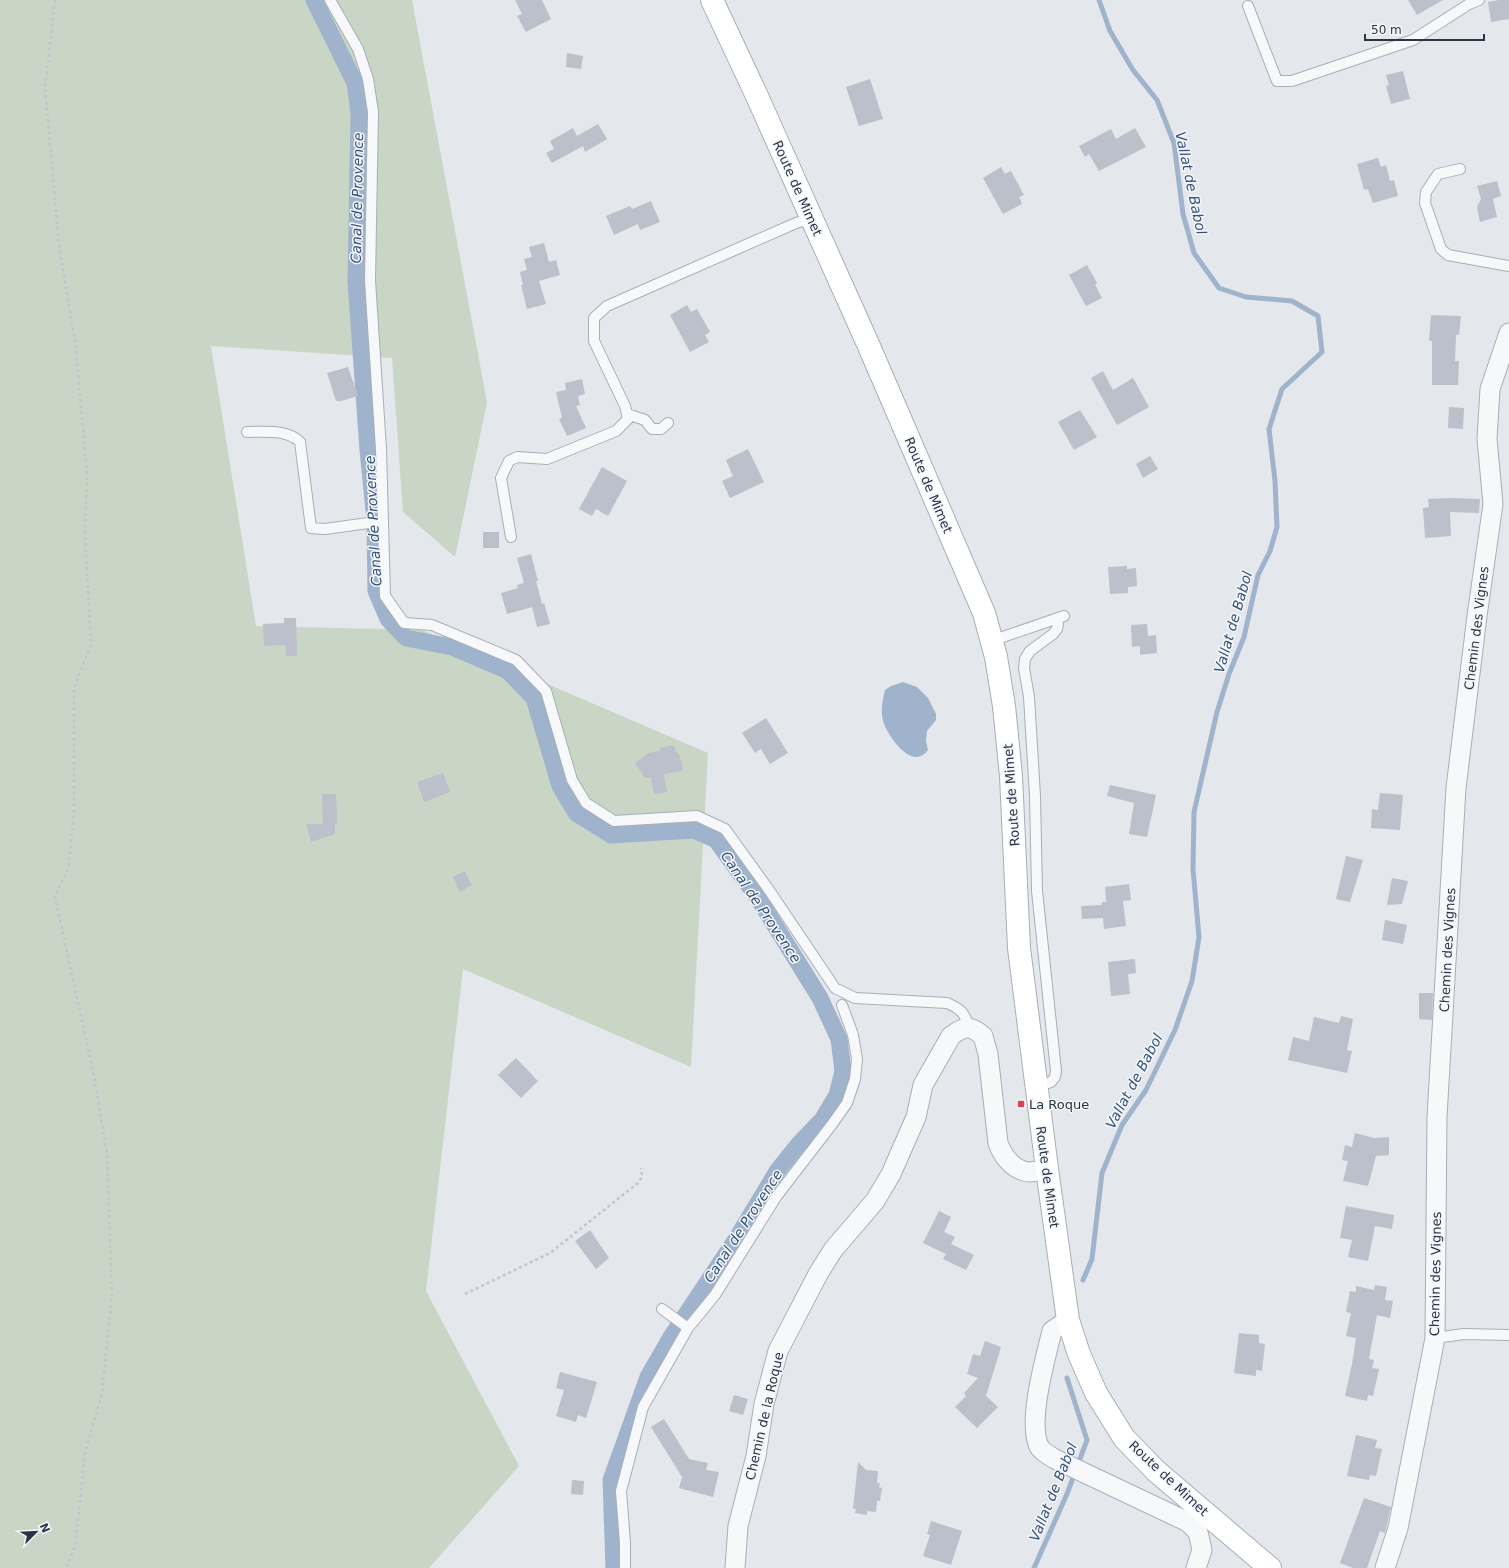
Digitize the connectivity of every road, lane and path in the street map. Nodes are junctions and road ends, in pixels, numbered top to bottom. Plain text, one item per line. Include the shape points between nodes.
1 (55, 0) edge
2 (330, 0) edge
3 (712, 0) edge
4 (1479, 0) edge
5 (1248, 6) dead end
6 (1460, 169) dead end
7 (812, 218) junction
8 (1509, 266) edge
9 (1509, 333) edge
10 (627, 414) junction
11 (668, 423) dead end
12 (247, 432) dead end
13 (383, 521) junction
14 (511, 537) dead end
15 (991, 641) junction
16 (842, 1005) dead end
17 (969, 1028) junction
18 (1036, 1087) junction
19 (641, 1168) dead end
20 (1047, 1169) junction
21 (465, 1294) dead end
22 (662, 1309) dead end
23 (1068, 1320) junction
24 (687, 1327) junction
25 (1509, 1335) edge
26 (1435, 1338) junction
27 (66, 1568) edge
28 (625, 1568) edge
29 (735, 1568) edge
30 (1196, 1568) edge
31 (1270, 1568) edge
32 (1385, 1568) edge

1 - 27 path via 45,88 59,245 75,341 87,473 85,534 91,644 74,688 74,816 68,869 56,897 94,1076 106,1154 112,1294 102,1393 85,1453 75,1547
2 - 13 lane via 358,49 368,79 373,112 370,280
3 - 7 main road, Route de Mimet
4 - 5 lane via 1413,40 1292,81 1277,81
6 - 8 lane via 1438,174 1426,192 1426,203 1441,249 1448,255
7 - 10 lane via 606,306 594,318 594,341
7 - 15 main road, Route de Mimet via 984,613
9 - 26 street, Chemin des Vignes via 1490,389 1487,439 1493,504 1456,788 1438,1117
10 - 11 lane via 645,420 652,429 661,429
10 - 14 lane via 628,419 616,431 547,459 517,458 509,461 501,478
12 - 13 lane via 277,432 294,436 300,442 311,528 325,529
13 - 17 lane via 385,596 404,623 432,625 516,660 546,691 572,780 586,803 614,821 697,816 724,829 835,988 855,998 947,1003 958,1007 966,1016
15 - 18 main road, Route de Mimet via 1004,706 1012,776 1019,948
15 - 18 lane via 1060,617 1053,634 1030,651 1025,659 1024,668 1029,697 1037,891 1056,1071 1051,1082
16 - 24 lane via 853,1034 857,1058 855,1080 847,1103 776,1196 715,1295
17 - 20 street via 983,1036 986,1044 1001,1152 1014,1166 1023,1170 1030,1172
17 - 29 street, Chemin de la Roque via 963,1028 951,1036 923,1085 916,1117 891,1174 875,1201 833,1250 778,1351 738,1526
18 - 20 main road, Route de Mimet
19 - 21 path via 642,1176 638,1183 550,1253
20 - 23 main road, Route de Mimet
22 - 24 lane
23 - 30 street via 1052,1331 1039,1384 1035,1433 1041,1448 1055,1459 1188,1522 1198,1532 1202,1550
23 - 31 main road, Route de Mimet via 1096,1393 1124,1438 1156,1471
24 - 28 lane via 642,1407 621,1491
25 - 26 lane via 1464,1334
26 - 32 street, Chemin des Vignes via 1398,1528

